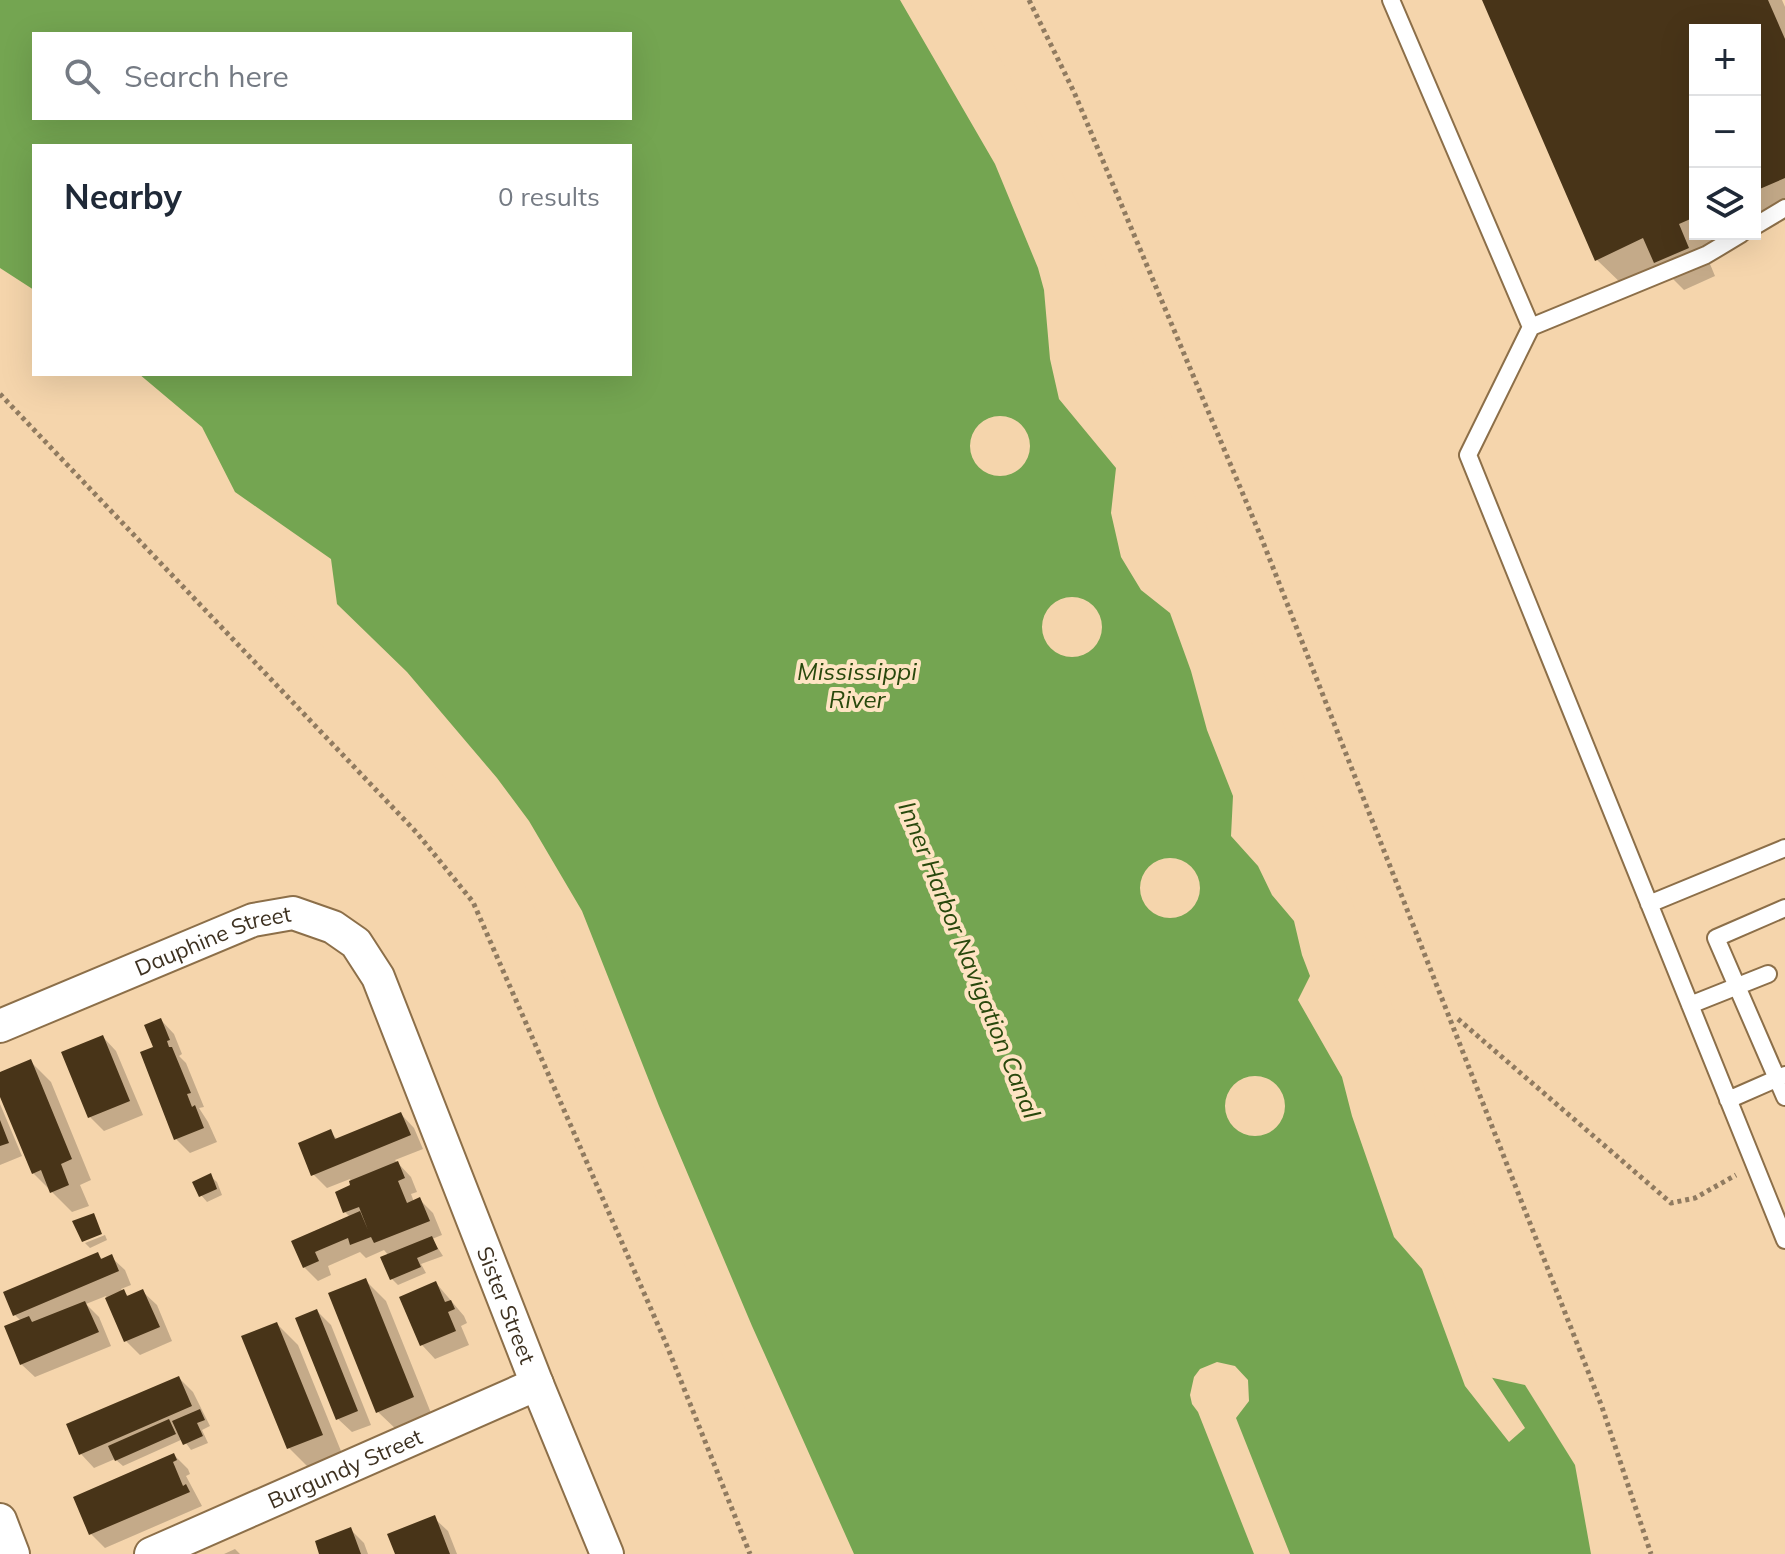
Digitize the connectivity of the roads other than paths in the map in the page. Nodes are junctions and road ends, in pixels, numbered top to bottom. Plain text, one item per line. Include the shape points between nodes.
1 (1391, 0) edge
2 (1785, 208) edge
3 (1761, 222) edge
4 (1731, 240) edge
5 (1531, 327) junction
6 (1785, 848) edge
7 (1649, 904) junction
8 (1785, 908) edge
9 (1768, 974) dead end
10 (1737, 986) junction
11 (1690, 1005) junction
12 (0, 1026) edge
13 (410, 1053) joint
14 (1781, 1076) edge
15 (1785, 1097) edge
16 (1728, 1100) junction
17 (1785, 1240) edge
18 (537, 1384) junction
19 (0, 1520) edge
20 (13, 1554) edge
21 (151, 1554) edge
22 (607, 1554) edge

1 - 5 lane
2 - 3 lane
4 - 5 lane
5 - 7 lane via 1468,455
6 - 7 lane
7 - 11 lane
8 - 10 lane via 1716,938
9 - 10 lane
10 - 11 lane
10 - 14 lane
11 - 16 lane
12 - 13 street, Dauphine Street via 253,920 293,913 333,927 356,943 378,977
13 - 18 street, Sister Street
14 - 15 lane
14 - 16 lane
16 - 17 lane
18 - 21 street, Burgundy Street
18 - 22 street, Sister Street
19 - 20 street

